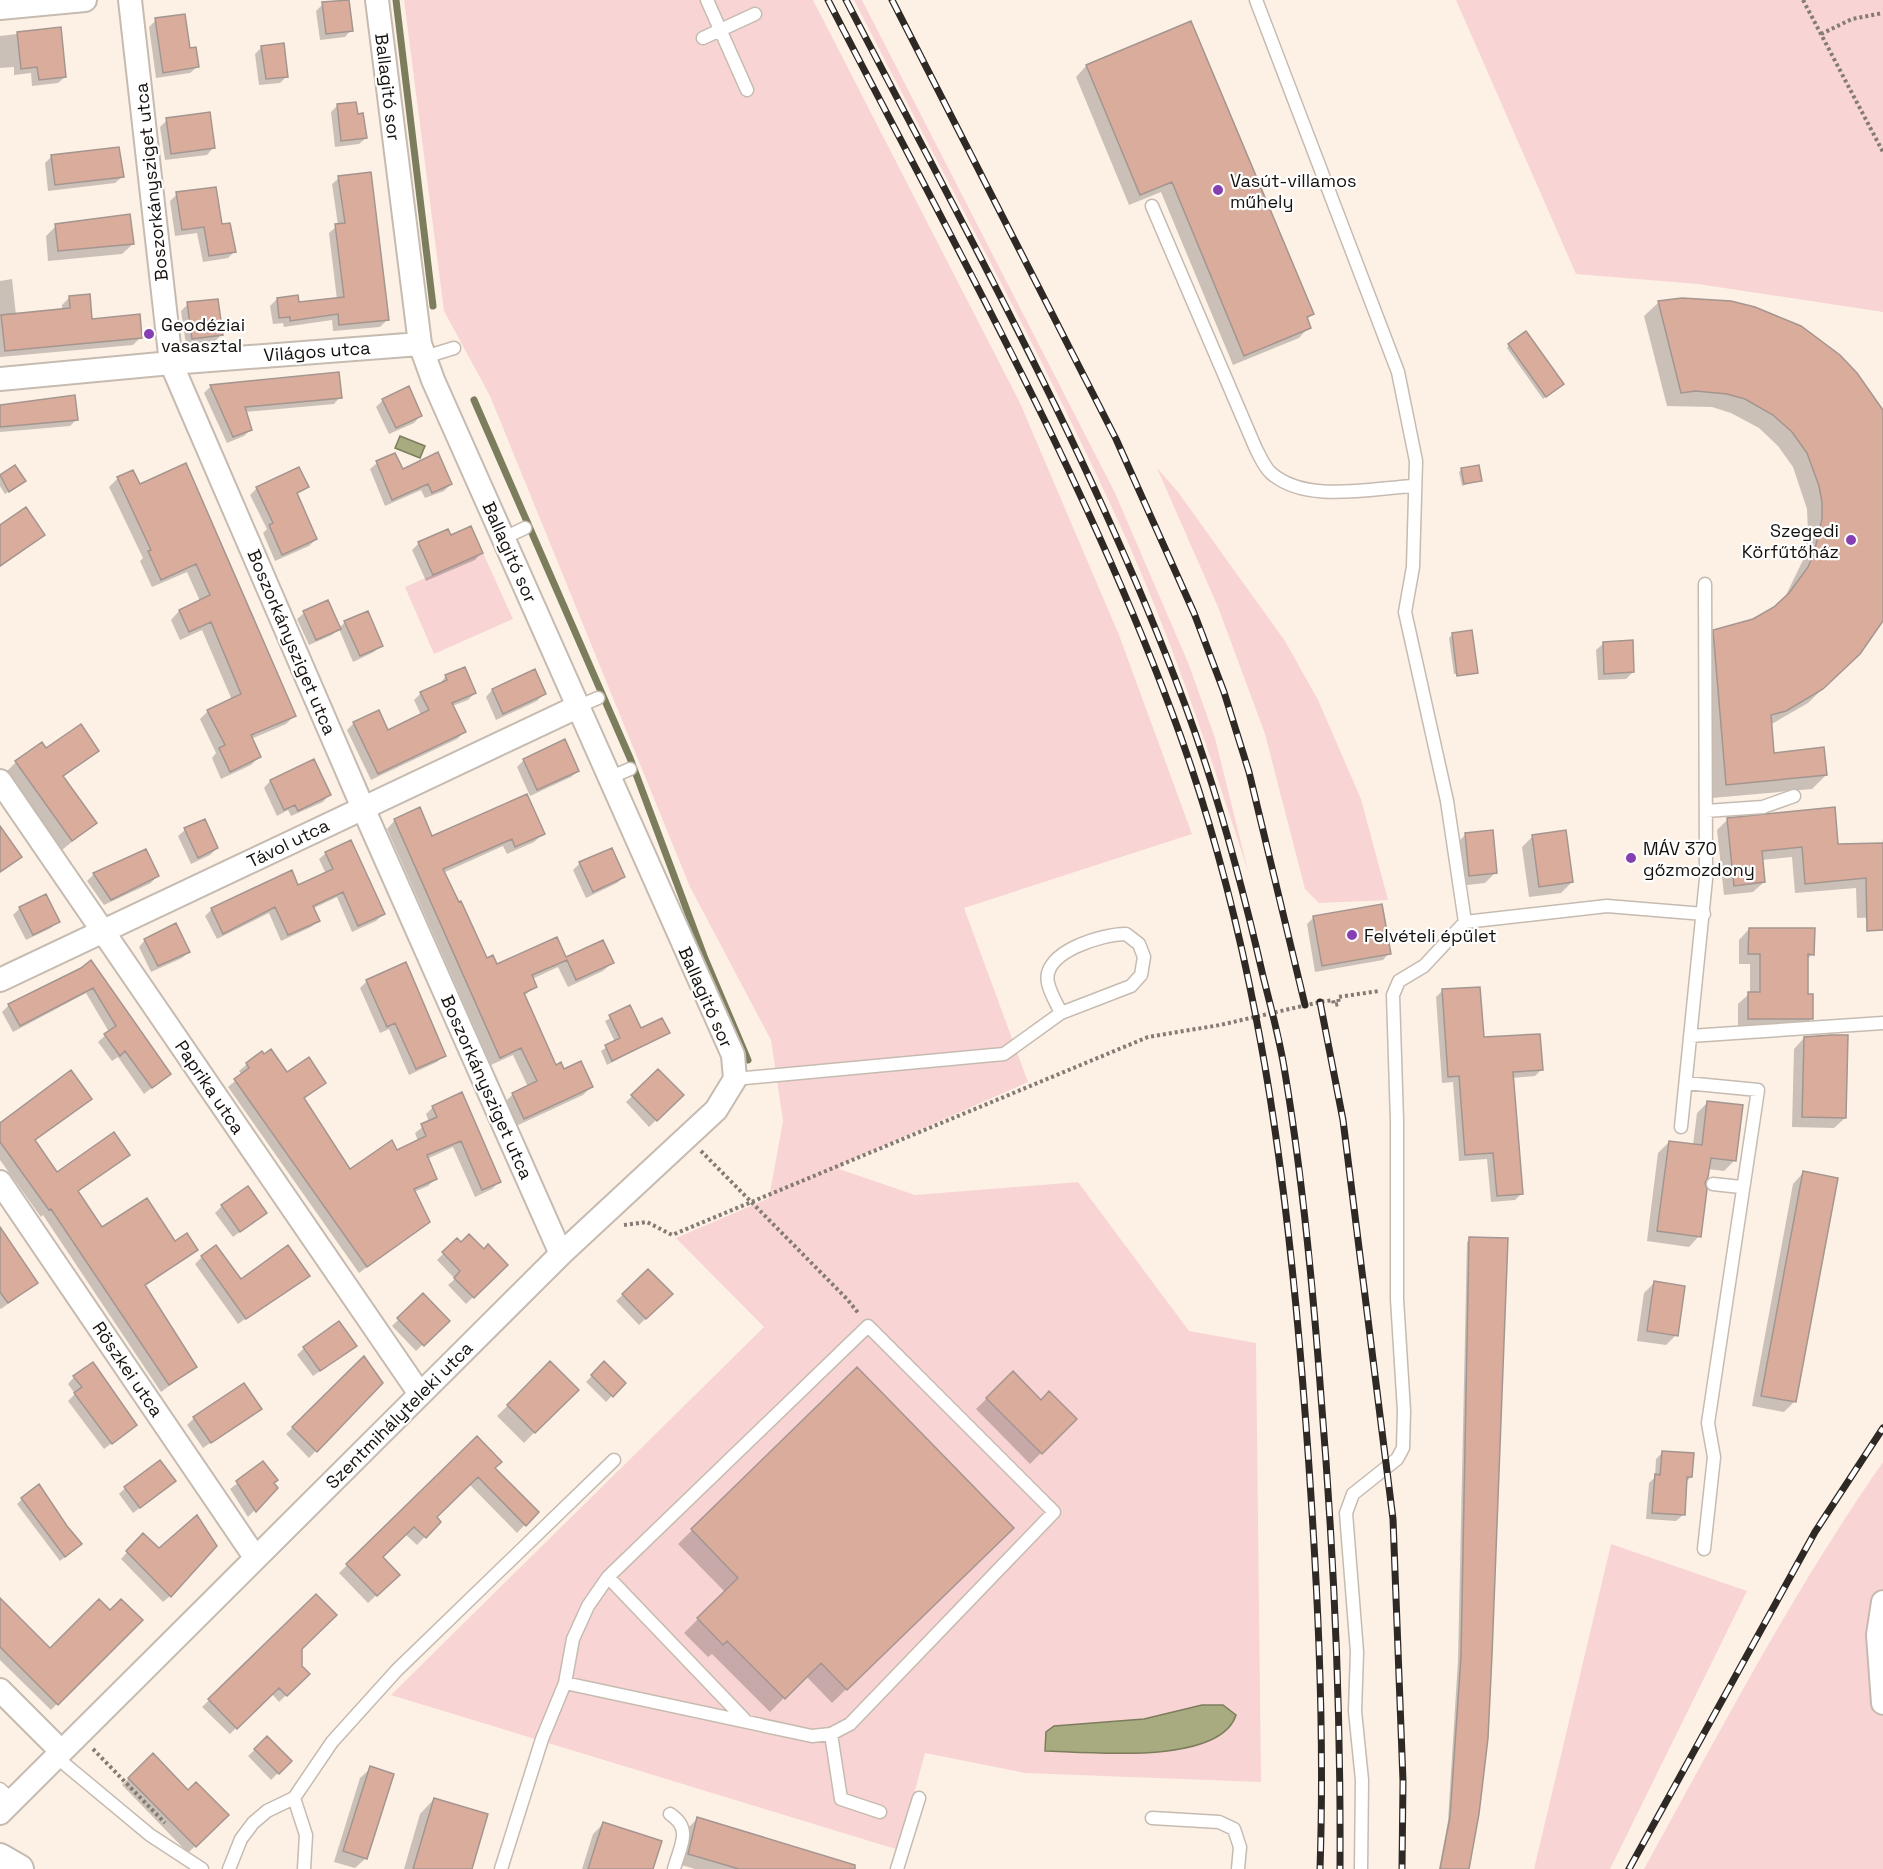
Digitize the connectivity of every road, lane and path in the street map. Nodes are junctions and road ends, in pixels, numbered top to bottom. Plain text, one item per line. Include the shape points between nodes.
1 (85, 0) edge
2 (130, 0) edge
3 (377, 0) edge
4 (707, 0) edge
5 (1256, 0) edge
6 (1803, 0) edge
7 (0, 8) edge
8 (1883, 13) edge
9 (755, 14) dead end
10 (720, 30) junction
11 (1821, 34) junction
12 (703, 38) dead end
13 (747, 90) dead end
14 (1883, 152) edge
15 (1152, 206) dead end
16 (454, 348) dead end
17 (422, 350) junction
18 (171, 363) junction
19 (0, 380) edge
20 (1415, 486) junction
21 (525, 528) dead end
22 (504, 538) junction
23 (1705, 584) dead end
24 (598, 698) dead end
25 (577, 707) junction
26 (630, 769) dead end
27 (609, 778) junction
28 (0, 781) edge
29 (1794, 796) dead end
30 (363, 808) junction
31 (1706, 811) junction
32 (1704, 914) junction
33 (1465, 922) junction
34 (103, 932) junction
35 (0, 980) edge
36 (1394, 989) junction
37 (1061, 1013) junction
38 (1883, 1023) edge
39 (1690, 1036) junction
40 (735, 1078) junction
41 (1686, 1083) junction
42 (1681, 1127) dead end
43 (688, 1137) junction
44 (0, 1182) edge
45 (1713, 1184) dead end
46 (1741, 1186) junction
47 (751, 1202) junction
48 (588, 1229) junction
49 (561, 1254) junction
50 (868, 1326) junction
51 (420, 1394) junction
52 (614, 1460) dead end
53 (1704, 1549) dead end
54 (255, 1557) junction
55 (608, 1577) junction
56 (1883, 1602) edge
57 (565, 1683) junction
58 (0, 1690) edge
59 (1883, 1703) edge
60 (744, 1719) junction
61 (78, 1733) junction
62 (831, 1734) junction
63 (58, 1754) junction
64 (294, 1797) junction
65 (919, 1798) dead end
66 (4, 1801) edge
67 (880, 1812) dead end
68 (670, 1814) dead end
69 (1152, 1818) dead end
70 (169, 1827) dead end
71 (0, 1858) edge
72 (19, 1869) edge
73 (202, 1869) edge
74 (229, 1869) edge
75 (304, 1869) edge
76 (501, 1869) edge
77 (674, 1869) edge
78 (897, 1869) edge
79 (1238, 1869) edge
80 (1361, 1869) edge

1 - 7 street
2 - 18 street, Boszorkánysziget utca
3 - 17 street, Ballagitó sor
4 - 10 lane
5 - 20 lane via 1398,372 1416,461
6 - 11 path
8 - 11 path via 1852,19
9 - 10 lane
10 - 12 lane
10 - 13 lane
11 - 14 path
15 - 20 lane via 1256,449 1270,472 1296,488 1326,494
16 - 17 lane
17 - 18 street, Világos utca
17 - 22 street, Ballagitó sor
18 - 19 street, Világos utca
18 - 30 street, Boszorkánysziget utca
20 - 33 lane via 1413,567 1405,612 1447,801
21 - 22 lane
22 - 25 street, Ballagitó sor
23 - 31 lane
24 - 25 lane
25 - 27 street, Ballagitó sor
25 - 30 street, Távol utca
26 - 27 lane
27 - 40 street, Ballagitó sor via 696,961 732,1055
28 - 34 street, Paprika utca
29 - 31 lane via 1763,807
30 - 34 street, Távol utca
30 - 49 street, Boszorkánysziget utca
31 - 32 lane
32 - 33 lane via 1607,906
32 - 39 lane
33 - 36 lane via 1424,966 1402,977
34 - 35 street, Távol utca
34 - 51 street, Paprika utca
36 - 47 path via 1338,997 1339,1004 1334,1005 1333,1000 1320,1002 1148,1037
36 - 80 lane via 1391,1008 1403,1448 1397,1460 1353,1494 1346,1513 1357,1652 1355,1711 1362,1780
37 - 37 lane via 1131,986 1141,975 1144,957 1139,944 1126,934 1112,934 1060,954 1050,964 1047,982
37 - 40 lane via 1004,1054
38 - 39 lane
39 - 41 lane
40 - 43 street, Szentmihályteleki utca via 716,1110
41 - 42 lane
41 - 46 lane via 1758,1090
43 - 47 path
43 - 48 street, Szentmihályteleki utca
44 - 54 street, Röszkei utca
45 - 46 lane
46 - 53 lane via 1708,1423 1714,1457
47 - 48 path via 672,1235 647,1222
47 - 50 path via 848,1299
48 - 49 street, Szentmihályteleki utca
49 - 51 street, Szentmihályteleki utca
50 - 55 lane
50 - 62 lane via 1054,1512 850,1724
51 - 54 street, Szentmihályteleki utca
52 - 64 lane via 397,1670 332,1742
54 - 61 street, Szentmihályteleki utca
55 - 57 lane via 588,1606 573,1639
55 - 60 lane
56 - 59 street via 1878,1635
57 - 60 lane
57 - 76 lane via 542,1739
58 - 63 street
60 - 62 lane via 812,1736
61 - 63 street, Szentmihályteleki utca
61 - 70 path
62 - 67 lane via 841,1799
63 - 66 street, Szentmihályteleki utca
63 - 73 lane via 150,1835
64 - 74 lane via 253,1823 241,1839
64 - 75 lane via 306,1834
65 - 78 lane
68 - 77 lane via 681,1821 684,1831
69 - 79 lane via 1219,1822 1234,1829 1240,1847
71 - 72 street

